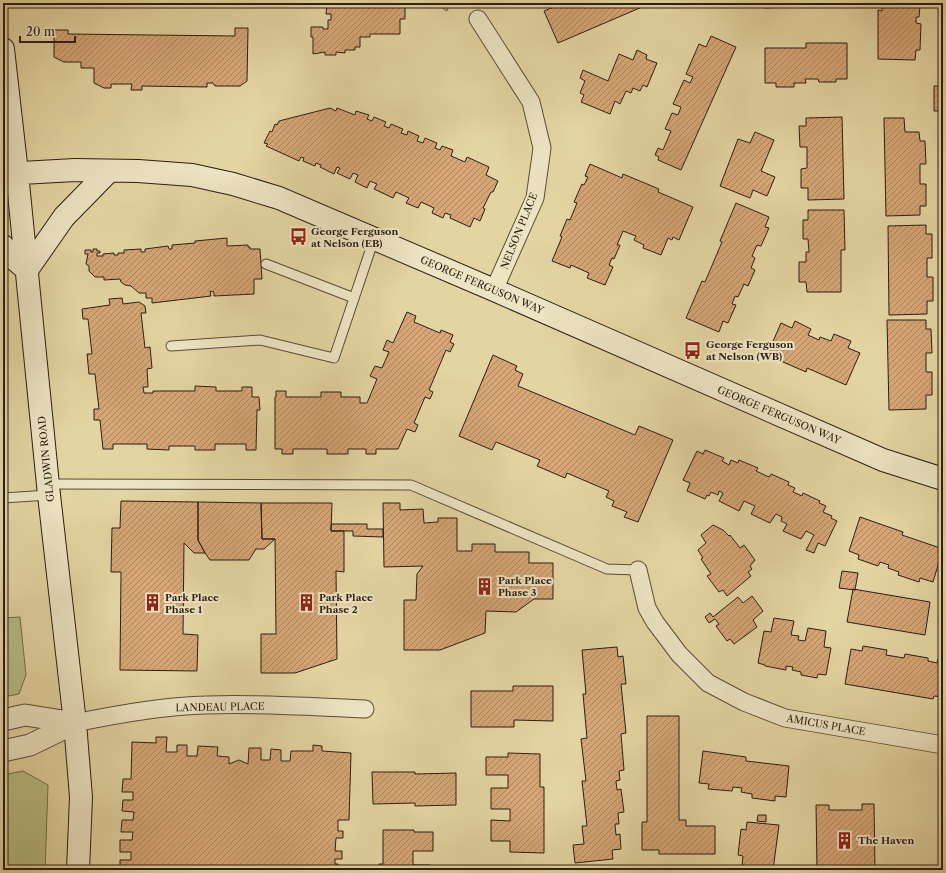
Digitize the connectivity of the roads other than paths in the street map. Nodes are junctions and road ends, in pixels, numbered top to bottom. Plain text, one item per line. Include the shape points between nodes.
1 (478, 18) dead end
2 (3, 59) edge
3 (109, 171) junction
4 (10, 174) edge
5 (374, 239) junction
6 (3, 246) edge
7 (266, 264) dead end
8 (27, 270) junction
9 (494, 290) junction
10 (354, 298) junction
11 (171, 346) dead end
12 (943, 479) edge
13 (49, 490) junction
14 (3, 498) edge
15 (638, 570) joint
16 (365, 709) dead end
17 (3, 720) edge
18 (75, 723) junction
19 (943, 745) edge
20 (3, 751) edge
21 (78, 870) edge

1 - 9 street, NELSON PLACE via 531,102 542,148 535,198
2 - 4 main road, GLADWIN ROAD
3 - 4 main road, GEORGE FERGUSON WAY via 75,170
3 - 5 main road, GEORGE FERGUSON WAY via 192,175 233,184 279,198
3 - 8 main road via 64,216
4 - 8 main road, GLADWIN ROAD
5 - 9 main road, GEORGE FERGUSON WAY
5 - 10 lane
6 - 8 main road via 6,252
7 - 10 lane
8 - 13 main road, GLADWIN ROAD
9 - 12 main road, GEORGE FERGUSON WAY via 883,460
10 - 11 lane via 334,358 260,340
13 - 14 lane
13 - 15 lane via 411,485 607,569
13 - 18 main road, GLADWIN ROAD
15 - 19 street, AMICUS PLACE via 647,608 655,622 679,654 708,683 744,702 785,718
16 - 18 street, LANDEAU PLACE via 207,705 174,707
17 - 18 street via 25,715
18 - 20 street via 30,745
18 - 21 main road, GLADWIN ROAD via 81,797

